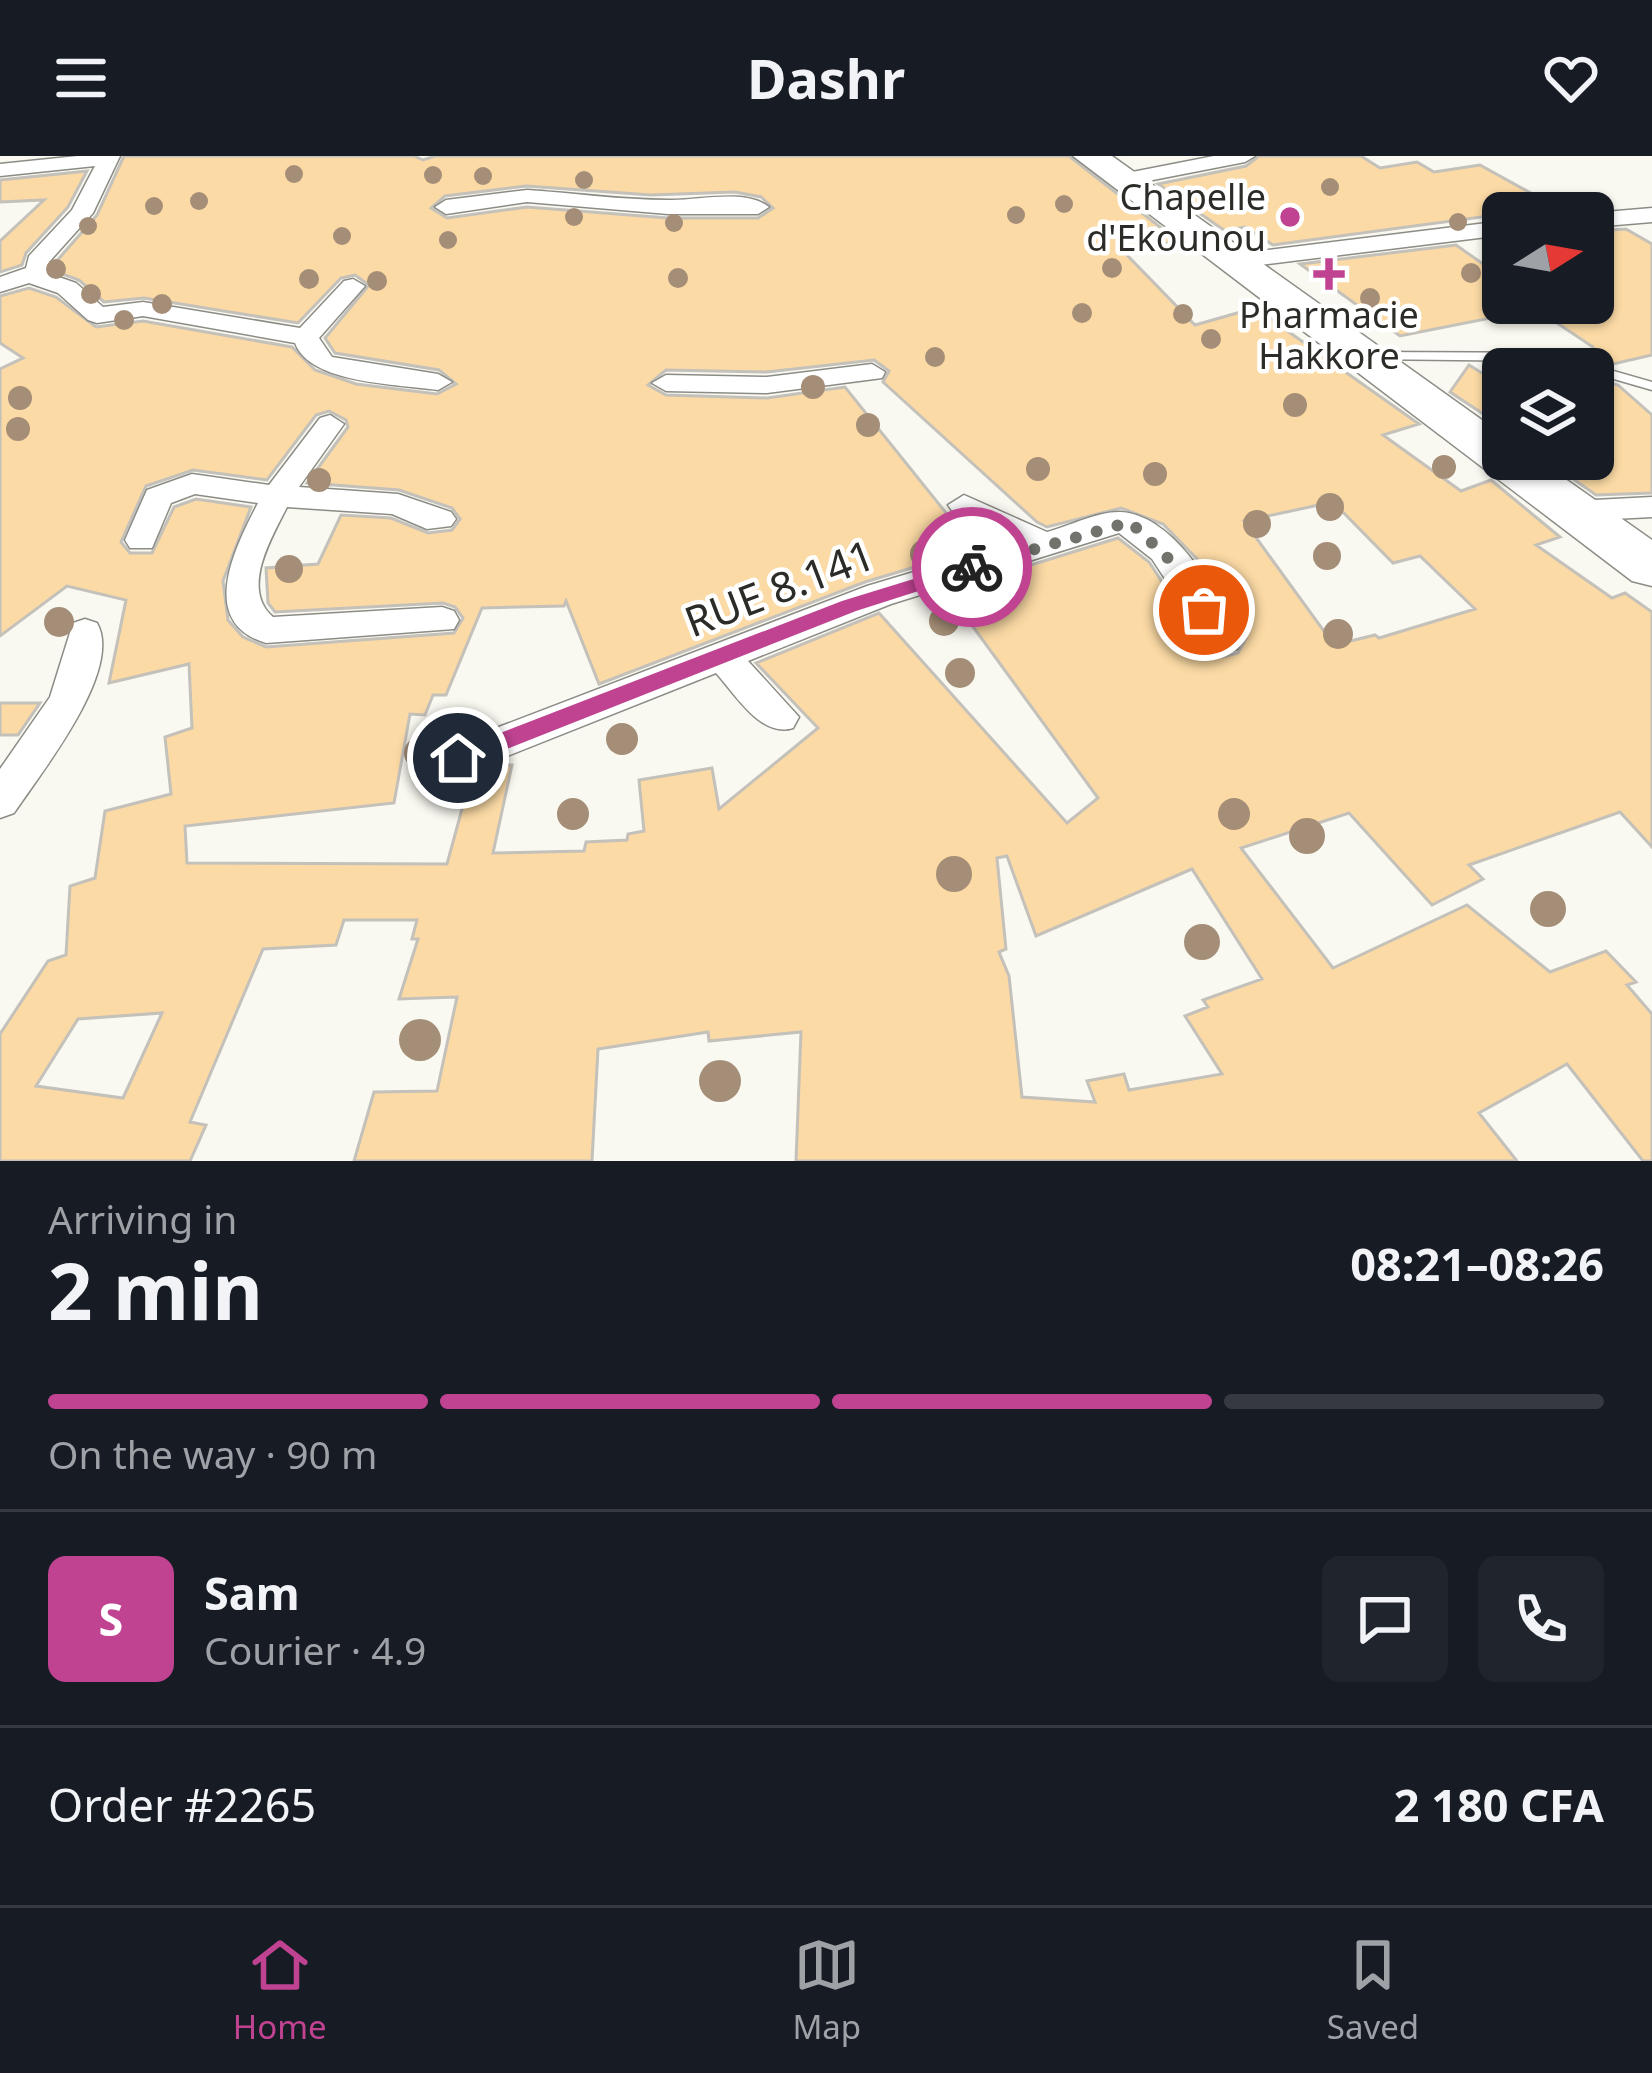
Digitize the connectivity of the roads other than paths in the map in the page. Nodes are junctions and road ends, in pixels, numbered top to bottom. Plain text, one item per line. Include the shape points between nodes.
1 (1245, 156) edge
2 (109, 157) edge
3 (1106, 168) edge
4 (0, 170) edge
5 (446, 207) dead end
6 (758, 207) dead end
7 (1652, 215) edge
8 (1614, 218) edge
9 (1482, 231) edge
10 (1235, 261) junction
11 (0, 273) edge
12 (34, 273) junction
13 (0, 285) edge
14 (353, 286) dead end
15 (306, 337) junction
16 (1364, 356) junction
17 (872, 372) dead end
18 (438, 382) dead end
19 (666, 383) dead end
20 (1652, 386) edge
21 (330, 424) dead end
22 (1482, 443) edge
23 (1533, 480) edge
24 (277, 496) junction
25 (964, 506) dead end
26 (1652, 507) edge
27 (1575, 511) junction
28 (440, 519) dead end
29 (141, 540) dead end
30 (1046, 545) junction
31 (1652, 567) edge
32 (442, 620) dead end
33 (85, 632) dead end
34 (1223, 640) dead end
35 (721, 656) junction
36 (780, 717) dead end
37 (458, 758) dead end
38 (0, 801) edge

1 - 3 street
2 - 4 street
2 - 12 street via 82,213
3 - 10 main road
5 - 6 street via 527,196
7 - 8 street
9 - 10 street
10 - 16 main road
11 - 12 street
12 - 13 street
12 - 15 street via 97,315 143,309
14 - 15 street
15 - 18 street via 324,364
16 - 20 lane via 1551,357
16 - 22 main road
17 - 19 street via 767,385
21 - 24 street
23 - 27 main road
24 - 28 street via 398,504
24 - 29 street via 183,485 158,497
24 - 32 street via 240,574 258,626
25 - 30 street
26 - 27 street
27 - 31 main road
30 - 34 street, RUE 8.141 via 1135,524 1185,579
30 - 35 street, RUE 8.141 via 879,595
33 - 38 street via 75,689
35 - 36 street
35 - 37 street, RUE 8.141

